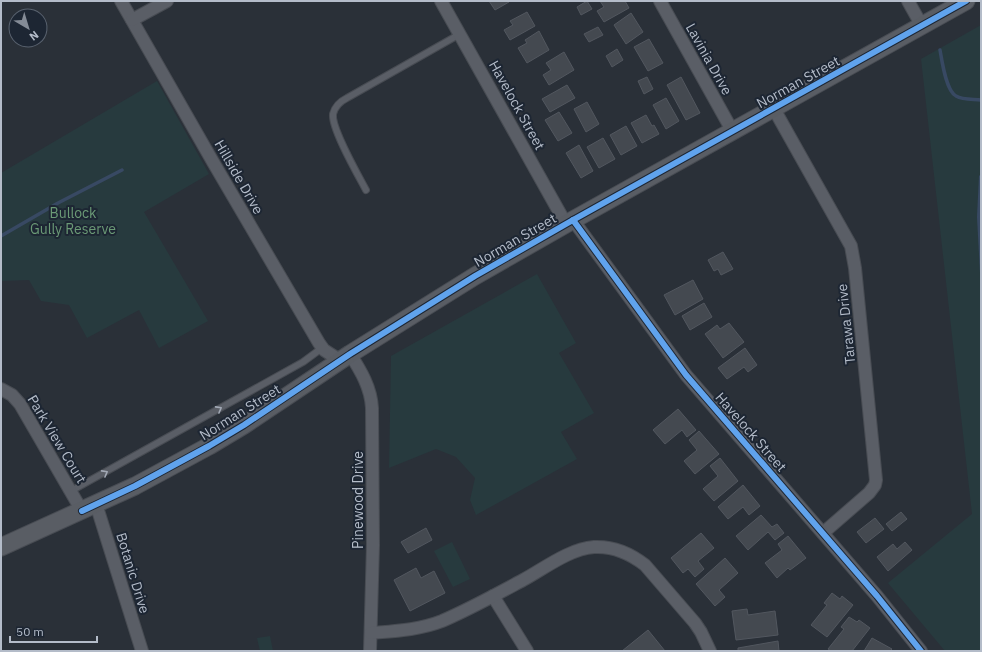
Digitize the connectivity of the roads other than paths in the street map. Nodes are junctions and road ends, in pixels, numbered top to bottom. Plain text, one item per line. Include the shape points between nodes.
1 (121, 1) edge
2 (167, 1) edge
3 (441, 1) edge
4 (660, 1) edge
5 (908, 1) edge
6 (966, 1) edge
7 (132, 20) junction
8 (922, 26) junction
9 (460, 34) junction
10 (774, 108) junction
11 (733, 132) junction
12 (366, 190) dead end
13 (570, 222) junction
14 (322, 348) junction
15 (345, 358) junction
16 (1, 389) edge
17 (71, 491) junction
18 (89, 508) junction
19 (823, 533) junction
20 (1, 548) edge
21 (493, 596) junction
22 (371, 633) junction
23 (142, 651) edge
24 (370, 651) edge
25 (527, 651) edge
26 (710, 651) edge
27 (921, 651) edge

1 - 7 street, Hillside Drive
2 - 7 street
3 - 9 street, Havelock Street
4 - 11 street, Lavinia Drive
5 - 8 street
6 - 8 street, Norman Street
7 - 14 street, Hillside Drive
8 - 10 street, Norman Street
9 - 12 lane via 347,98 335,109 333,116 337,130
9 - 13 street, Havelock Street
10 - 11 street, Norman Street
10 - 19 street, Tarawa Drive via 849,242 855,268 876,480 870,494
11 - 13 street, Norman Street
13 - 15 street, Norman Street via 469,280
13 - 19 street, Havelock Street via 686,375
14 - 15 street, Hillside Drive
17 -> 14 lane, Norman Street via 303,362
15 - 18 street, Norman Street via 209,446
15 - 22 street, Pinewood Drive via 366,383 372,408
16 - 17 street, Park View Court via 12,395 20,404
17 - 18 street, Park View Court
18 - 20 street, Norman Street
18 - 23 street, Botanic Drive
19 - 27 street, Havelock Street
21 - 22 street via 430,625
21 - 25 street
21 - 26 street via 575,552 595,547 617,550 637,559 649,570 698,627
22 - 24 street, Pinewood Drive

